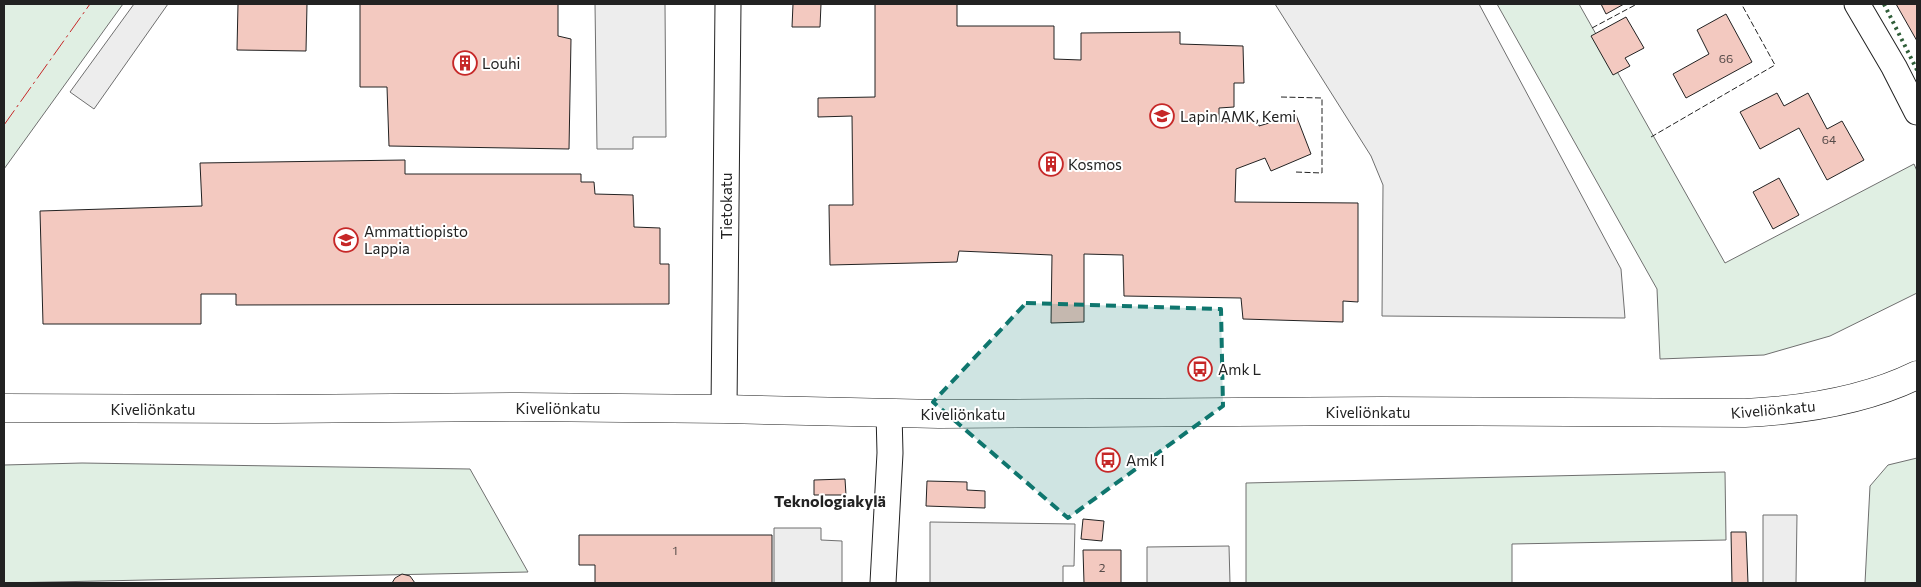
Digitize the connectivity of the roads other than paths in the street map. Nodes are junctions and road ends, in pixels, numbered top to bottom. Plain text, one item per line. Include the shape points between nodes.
1 (728, 4) edge
2 (1857, 4) edge
3 (1917, 112) edge
4 (1917, 375) edge
5 (4, 408) edge
6 (724, 409) junction
7 (889, 413) junction
8 (883, 583) edge

1 - 6 street, Tietokatu
2 - 3 street
4 - 7 main road, Kiveliönkatu via 1862,395 1824,404 1745,413
5 - 6 main road, Kiveliönkatu
6 - 7 main road, Kiveliönkatu
7 - 8 street

